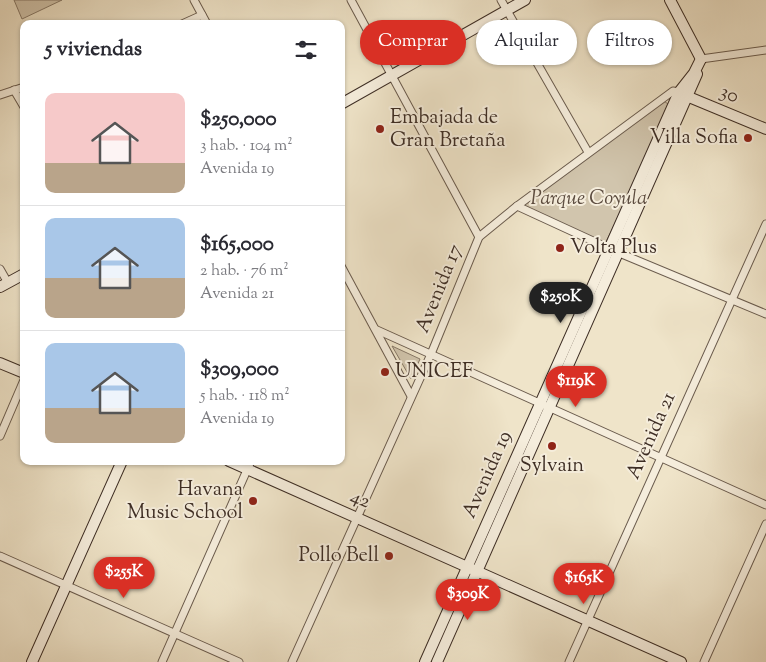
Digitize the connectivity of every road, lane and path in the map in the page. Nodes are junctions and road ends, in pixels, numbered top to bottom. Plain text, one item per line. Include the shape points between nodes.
1 (194, 0) edge
2 (351, 0) edge
3 (501, 0) edge
4 (525, 0) edge
5 (670, 0) edge
6 (506, 10) junction
7 (202, 15) junction
8 (191, 20) edge
9 (205, 20) edge
10 (766, 50) edge
11 (701, 59) junction
12 (392, 76) junction
13 (20, 88) edge
14 (14, 90) junction
15 (0, 95) edge
16 (684, 95) junction
17 (20, 100) edge
18 (345, 102) edge
19 (766, 129) edge
20 (588, 152) junction
21 (517, 206) junction
22 (766, 224) edge
23 (479, 237) junction
24 (613, 250) junction
25 (0, 268) edge
26 (345, 273) edge
27 (20, 276) edge
28 (4, 285) edge
29 (732, 299) junction
30 (766, 314) edge
31 (377, 330) junction
32 (431, 354) junction
33 (0, 363) edge
34 (20, 371) edge
35 (20, 389) edge
36 (410, 396) junction
37 (544, 406) junction
38 (0, 436) edge
39 (660, 458) junction
40 (120, 465) edge
41 (249, 465) edge
42 (766, 505) edge
43 (356, 518) junction
44 (766, 524) edge
45 (0, 556) edge
46 (472, 569) junction
47 (67, 585) junction
48 (588, 620) junction
49 (175, 633) junction
50 (32, 662) edge
51 (162, 662) edge
52 (240, 662) edge
53 (292, 662) edge
54 (424, 662) edge
55 (437, 662) edge
56 (569, 662) edge
57 (681, 662) edge
58 (704, 662) edge

1 - 7 street
2 - 12 street
3 - 6 street
4 - 6 main road
5 - 11 main road
6 - 12 main road
6 - 20 street
7 - 8 street
7 - 9 street
10 - 11 street
11 - 16 main road, Avenida 19
12 - 18 main road
12 - 23 street
13 - 14 street
14 - 15 street
14 - 17 street
16 - 19 main road, 30
16 - 20 street, Avenida 17 via 672,91
16 - 24 main road, Avenida 19
20 - 21 street, Avenida 17
21 - 23 street, Avenida 17
21 - 24 street
22 - 29 street, Avenida 21
23 - 32 street, Avenida 17
24 - 29 street
24 - 37 main road, Avenida 19
25 - 28 street
26 - 31 street
27 - 28 main road
29 - 30 street
29 - 39 street, Avenida 21
31 - 32 street
31 - 36 street
32 - 36 street, Avenida 17
32 - 37 street
33 - 34 main road
35 - 38 street
36 - 43 street, Avenida 17
37 - 39 street
37 - 46 main road, Avenida 19
39 - 42 street
39 - 48 street, Avenida 21
40 - 47 main road
41 - 43 main road, 42
41 - 49 street
43 - 46 main road, 42
43 - 53 street, Avenida 17
44 - 58 street
45 - 47 street
46 - 48 main road, 42
46 - 54 main road, Avenida 19
46 - 55 main road, Avenida 19
47 - 49 street
47 - 50 main road
48 - 56 street, Avenida 21
48 - 57 main road, 42
49 - 51 street
49 - 52 street

